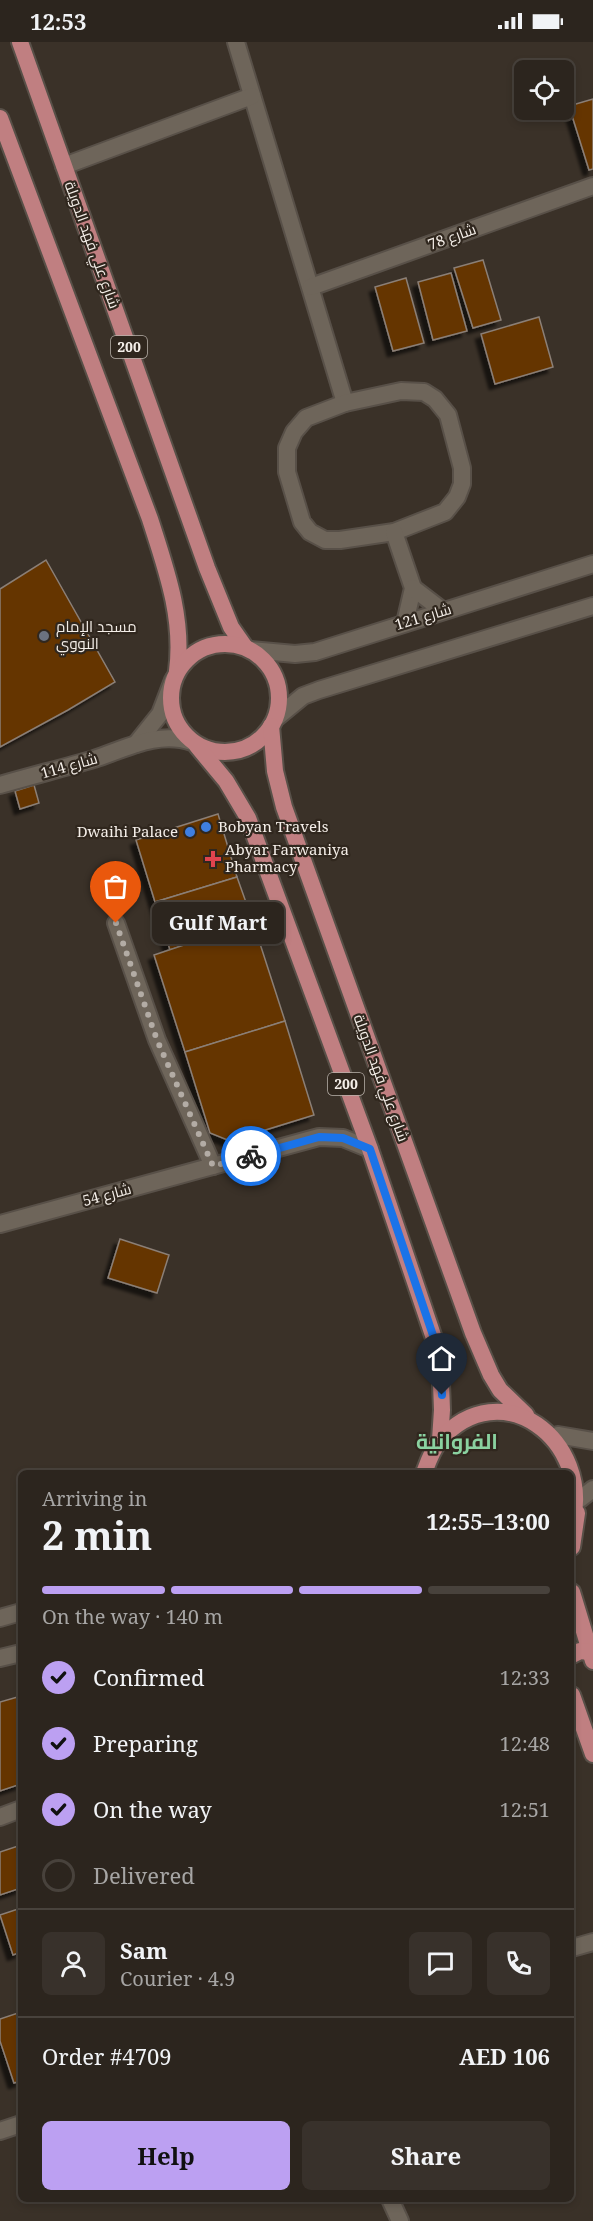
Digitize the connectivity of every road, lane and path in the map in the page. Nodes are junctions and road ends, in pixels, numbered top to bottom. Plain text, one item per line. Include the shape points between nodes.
1 (9, 42) edge
2 (20, 42) edge
3 (236, 42) edge
4 (27, 60) junction
5 (252, 96) junction
6 (0, 118) edge
7 (64, 166) junction
8 (593, 186) edge
9 (311, 287) junction
10 (345, 403) junction
11 (394, 532) junction
12 (593, 564) edge
13 (412, 588) junction
14 (593, 606) edge
15 (443, 611) junction
16 (405, 623) junction
17 (248, 649) junction
18 (175, 676) junction
19 (273, 723) junction
20 (136, 744) junction
21 (195, 744) junction
22 (0, 785) edge
23 (116, 923) dead end
24 (370, 1149) junction
25 (213, 1166) junction
26 (0, 1224) edge
27 (526, 1415) junction
28 (558, 1434) junction
29 (440, 1440) junction
30 (593, 1441) edge
31 (431, 1455) junction
32 (420, 1470) edge
33 (425, 1470) edge
34 (580, 1506) edge
35 (574, 1537) edge
36 (574, 1599) edge
37 (18, 1613) edge
38 (0, 1618) edge
39 (574, 1653) edge
40 (18, 1654) edge
41 (591, 1656) edge
42 (0, 1658) edge
43 (574, 1701) edge
44 (593, 1754) edge
45 (18, 1810) edge
46 (0, 1817) edge
47 (593, 1942) edge
48 (574, 1947) edge
49 (18, 2125) edge
50 (0, 2131) edge
51 (391, 2202) edge
52 (400, 2221) edge

1 - 4 main road
2 - 4 main road, شارع علي فهد الدويلة / 200
3 - 5 street
4 - 7 main road, شارع علي فهد الدويلة / 200
5 - 7 street
5 - 9 street
6 - 18 main road, 200 via 163,558 176,610 179,656
7 - 17 main road, شارع علي فهد الدويلة / 200 via 207,568 231,627
8 - 9 street, شارع 78
9 - 10 street
10 - 11 street via 306,418 287,448 286,472 302,522 310,532 326,540
10 - 11 street via 401,391 424,392 448,415 462,468 457,497 445,512
11 - 13 street
12 - 15 street, شارع 121
13 - 15 street
13 - 16 street
14 - 19 street via 319,690 303,696
15 - 16 street, شارع 121
16 - 17 street, شارع 121 via 315,652
17 - 18 main road via 214,644 187,659
17 - 19 main road, 200 via 264,660 273,673 279,704
18 - 20 street via 160,714
18 - 21 main road, 200 via 170,697 173,714 180,730
19 - 21 main road via 251,746 238,751 210,751
19 - 27 main road, شارع علي فهد الدويلة / 200 via 275,771 284,807 473,1333 500,1390
20 - 21 street, شارع 114 via 171,738
20 - 22 street, شارع 114
21 - 24 main road, 200 via 226,781 248,818
23 - 25 street via 157,1040
24 - 25 street, شارع 54 via 343,1138 319,1137
24 - 29 main road, 200 via 440,1356
25 - 26 street, شارع 54
27 - 28 main road, 200
27 - 29 main road, 200 via 502,1411 479,1414 458,1424
28 - 30 street
28 - 34 main road, 200 via 576,1464
29 - 31 main road, 200
31 - 32 street
31 - 33 main road, 200
34 - 35 main road, 200
36 - 41 main road
37 - 38 street
39 - 41 main road
40 - 42 street
43 - 44 main road
45 - 46 street
47 - 48 street
49 - 50 street
51 - 52 street

